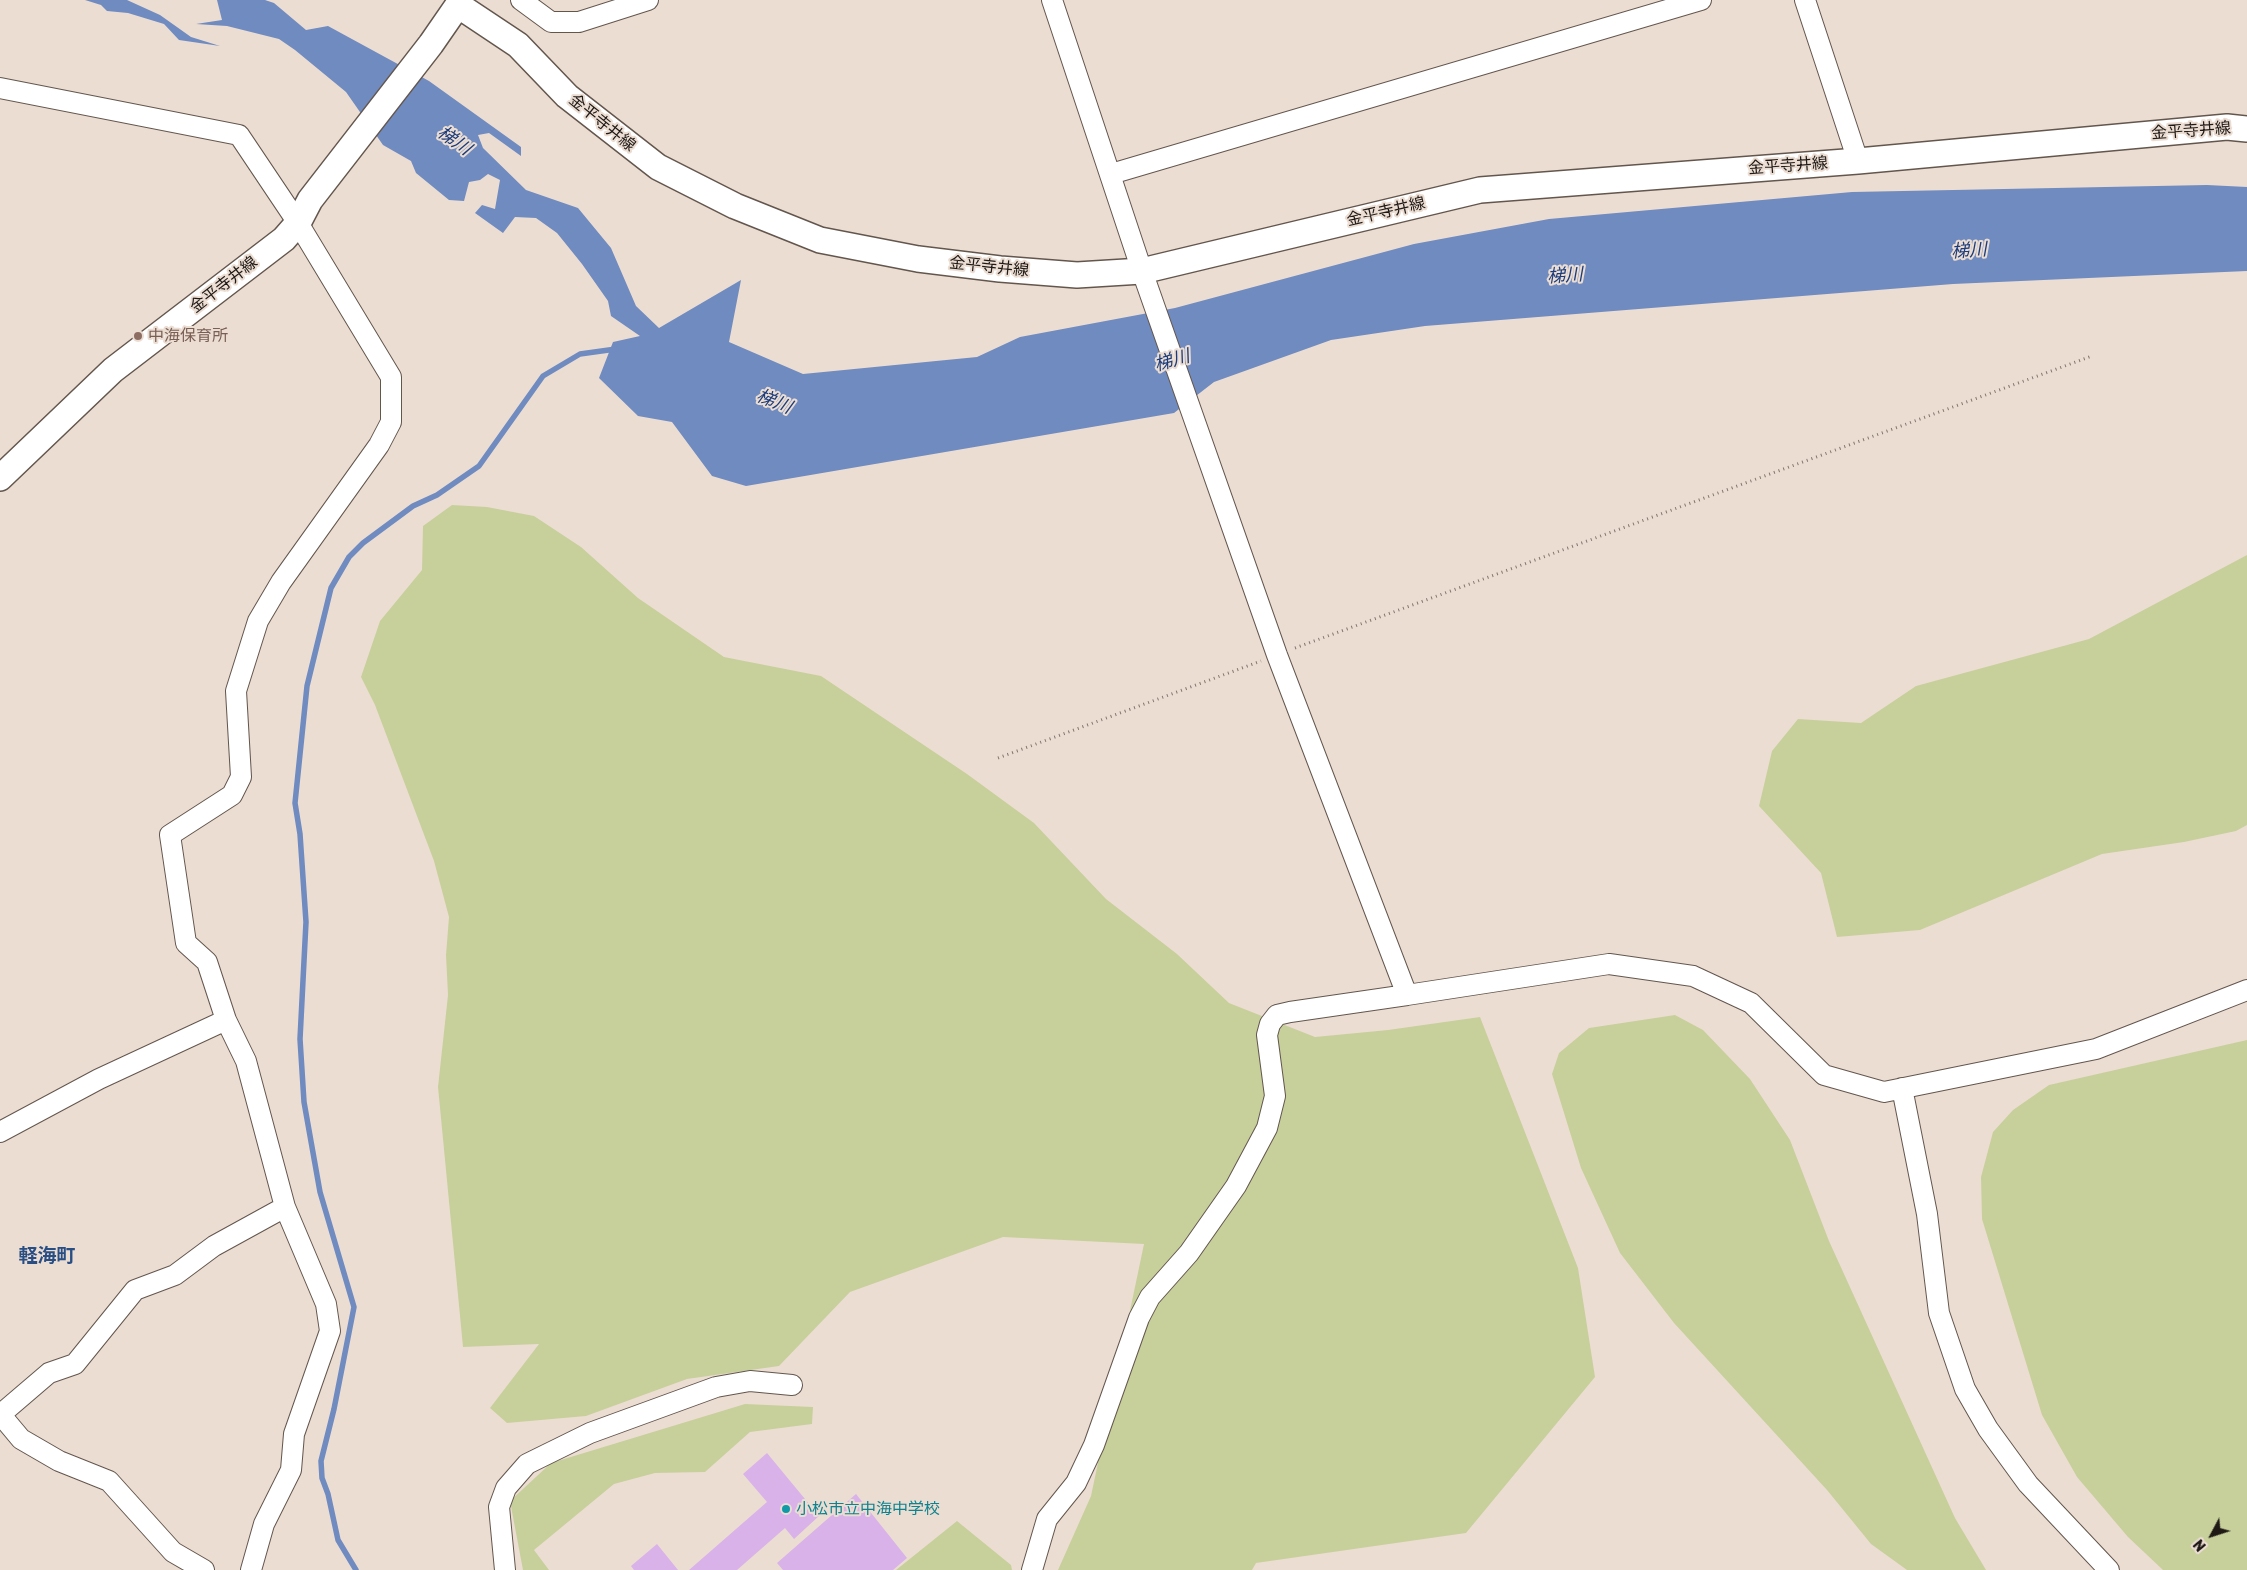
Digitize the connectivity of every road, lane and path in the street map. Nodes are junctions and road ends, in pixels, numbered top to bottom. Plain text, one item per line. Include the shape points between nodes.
1 (521, 0) edge
2 (648, 0) edge
3 (1052, 0) edge
4 (1701, 0) edge
5 (1805, 0) edge
6 (456, 2) edge
7 (0, 88) edge
8 (2247, 129) edge
9 (1858, 161) junction
10 (1111, 174) junction
11 (298, 224) junction
12 (1142, 271) junction
13 (2092, 356) dead end
14 (0, 478) edge
15 (1277, 655) junction
16 (998, 758) dead end
17 (2247, 990) edge
18 (1408, 994) junction
19 (226, 1020) junction
20 (1902, 1088) junction
21 (0, 1132) edge
22 (285, 1208) junction
23 (792, 1385) dead end
24 (0, 1415) edge
25 (204, 1570) edge
26 (250, 1570) edge
27 (505, 1570) edge
28 (1032, 1570) edge
29 (2108, 1570) edge

1 - 2 street via 550,22 579,22
3 - 10 street
4 - 10 street
5 - 9 street
6 - 11 main road, 金平寺井線 via 431,44 310,200
6 - 12 main road, 金平寺井線 via 518,45 567,96 658,167 735,206 820,240 1000,269 1077,275
7 - 11 street via 239,135
8 - 9 main road, 金平寺井線 via 2227,127
9 - 12 main road, 金平寺井線 via 1480,190
10 - 12 street
11 - 14 main road, 金平寺井線 via 284,239 113,370
11 - 19 street via 391,377 391,422 379,445 281,582 258,621 236,691 241,777 232,795 170,835 186,943 207,962
12 - 15 street
13 - 15 path
15 - 16 path
15 - 18 street
17 - 20 street via 2096,1049
18 - 20 street via 1609,964 1693,976 1751,1002 1824,1075 1884,1092
18 - 28 street via 1298,1010 1277,1015 1270,1024 1267,1035 1275,1096 1268,1128 1236,1186 1189,1253 1150,1297 1139,1318 1094,1445 1076,1483 1046,1519
19 - 21 street via 99,1079
19 - 22 street via 246,1061
20 - 29 street via 1927,1214 1939,1313 1965,1389 1988,1429 2028,1484
22 - 24 street via 214,1246 175,1275 135,1290 75,1364 49,1373
22 - 26 street via 326,1304 330,1331 294,1434 291,1470 264,1524
23 - 27 street via 750,1381 716,1387 590,1433 527,1464 506,1488 499,1508
24 - 25 street via 21,1439 59,1461 109,1481 173,1552

